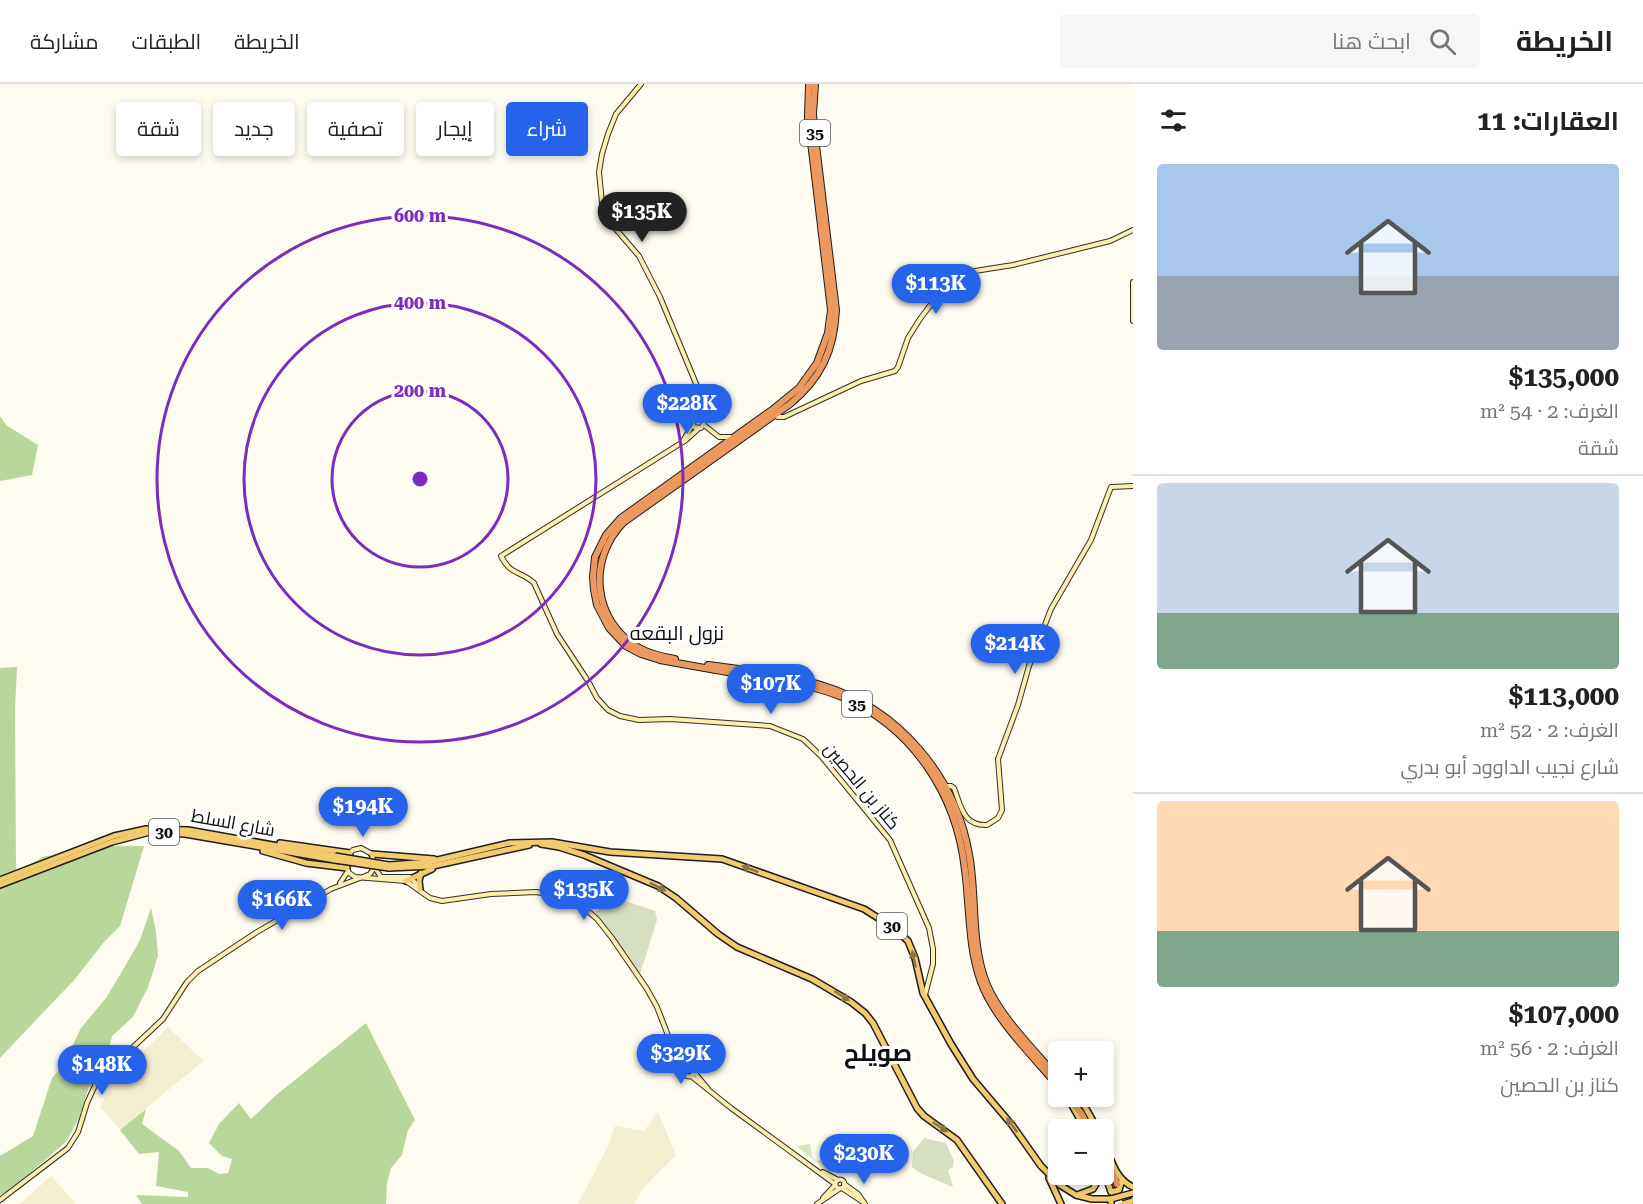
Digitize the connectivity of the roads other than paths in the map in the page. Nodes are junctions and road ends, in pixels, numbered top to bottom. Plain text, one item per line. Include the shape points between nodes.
1 (641, 84) edge
2 (809, 84) edge
3 (815, 84) edge
4 (818, 182) junction
5 (819, 194) junction
6 (1133, 230) edge
7 (1133, 282) edge
8 (1133, 321) edge
9 (699, 401) junction
10 (775, 415) junction
11 (695, 418) junction
12 (702, 419) junction
13 (693, 424) junction
14 (701, 427) junction
15 (715, 436) junction
16 (735, 436) junction
17 (683, 441) junction
18 (718, 450) junction
19 (689, 473) junction
20 (1133, 486) edge
21 (946, 786) junction
22 (253, 844) junction
23 (610, 852) junction
24 (350, 853) junction
25 (372, 854) junction
26 (443, 862) junction
27 (605, 863) junction
28 (374, 868) junction
29 (347, 869) junction
30 (421, 873) junction
31 (362, 878) junction
32 (408, 879) junction
33 (0, 880) edge
34 (0, 885) edge
35 (338, 886) junction
36 (421, 890) junction
37 (928, 985) junction
38 (921, 987) junction
39 (925, 998) junction
40 (674, 1048) junction
41 (1048, 1066) edge
42 (690, 1067) junction
43 (684, 1071) junction
44 (692, 1074) junction
45 (1048, 1074) edge
46 (817, 1170) junction
47 (1046, 1172) junction
48 (1114, 1174) edge
49 (1114, 1175) edge
50 (825, 1176) junction
51 (1114, 1177) edge
52 (836, 1183) junction
53 (1117, 1183) junction
54 (1096, 1185) edge
55 (1109, 1185) edge
56 (842, 1187) junction
57 (829, 1190) junction
58 (1131, 1192) edge
59 (1076, 1195) junction
60 (822, 1199) junction
61 (0, 1200) edge
62 (1111, 1202) edge
63 (865, 1203) edge
64 (1132, 1203) edge
65 (817, 1204) edge
66 (1002, 1204) edge
67 (1061, 1204) edge
68 (1123, 1204) edge

1 - 9 street via 616,114 608,134 599,172 602,203 608,220 647,270 692,370
2 - 4 highway, 35 via 808,117
3 - 4 highway, 35
4 - 5 highway, 35
5 - 10 highway, 35 via 836,303 834,333 812,383
5 - 16 highway, 35 via 831,310 825,344 812,373 799,388
6 - 10 street via 1101,243 968,273 944,289 931,304 908,338 895,371 861,381 784,417
7 - 8 street
9 - 11 street
9 - 12 street
10 - 19 highway, 35
11 - 12 street
11 - 13 street
12 - 14 street
13 - 14 street
13 - 17 street
14 - 15 street
14 - 17 street
15 - 16 street
15 - 18 street via 722,442
16 - 18 highway, 35
17 - 37 street, كناز بن الحصين via 501,556 510,570 534,583 557,634 608,710 639,720 770,726 803,739 822,756 892,843 931,934 933,964
18 - 19 highway, 35
19 - 21 highway, 35 via 624,522 605,550 599,591 615,628 639,648 657,655 808,681 852,697 875,709 902,731
19 - 45 highway, 35 via 621,518 606,535 595,557 593,577 604,621 622,643 652,658 796,683 841,697 881,719 914,750 940,786 956,821 965,867 973,952 981,984 1000,1016
20 - 21 street via 1112,487 1091,540 1051,609 998,759 1001,815 987,825 970,822 954,788
21 - 41 highway, 35 via 969,855 977,945 987,985 1005,1015
22 - 24 main road via 268,842
22 - 26 main road, شارع السلط / 30, bridge via 389,866
22 - 29 main road via 290,859
22 - 33 main road, شارع السلط / 30 via 181,829 146,829 114,836
22 - 34 main road, شارع السلط / 30 via 177,833 138,834
23 - 26 main road, شارع السلط / 30 via 535,841 510,843
23 - 27 main road
38 -> 23 main road, 30 via 908,941 858,907 722,859
24 - 25 street via 361,848
24 - 29 street
25 - 26 main road
25 - 28 street
26 - 27 main road, شارع السلط / 30 via 536,844 559,847
26 - 30 main road
27 -> 66 main road, 30 via 668,892 737,947 818,982 862,1010 917,1108 957,1140
28 - 31 street
28 - 32 street via 381,877
29 - 31 street
29 - 35 street
30 - 32 main road
30 - 36 main road
31 - 32 street
31 - 35 street
32 - 36 street
35 - 61 street via 257,932 193,975 163,1019 98,1081 68,1148
36 - 40 street via 442,901 491,894 546,893 581,905 597,919 632,965 657,1007
37 - 38 street
37 - 39 street, كناز بن الحصين
38 - 39 main road, 30
47 -> 39 main road, 30 via 973,1078
40 - 42 street
40 - 43 street
42 - 43 street
42 - 44 street
43 - 44 street via 686,1076
44 - 46 street
46 - 50 street
46 - 52 street
47 - 59 main road, 30
47 - 67 main road
48 - 53 main road
49 - 53 highway
50 - 52 street
50 - 57 street
51 - 53 highway
52 - 56 street
52 - 56 street via 842,1181
52 - 57 street
53 - 55 main road via 1119,1190 1112,1192
53 - 58 main road
54 - 59 main road
56 - 60 street
56 - 63 street via 858,1194
57 - 60 street
58 - 62 main road, 30
58 - 64 main road
59 - 62 main road, 30
60 - 65 street
64 - 68 main road, bridge

